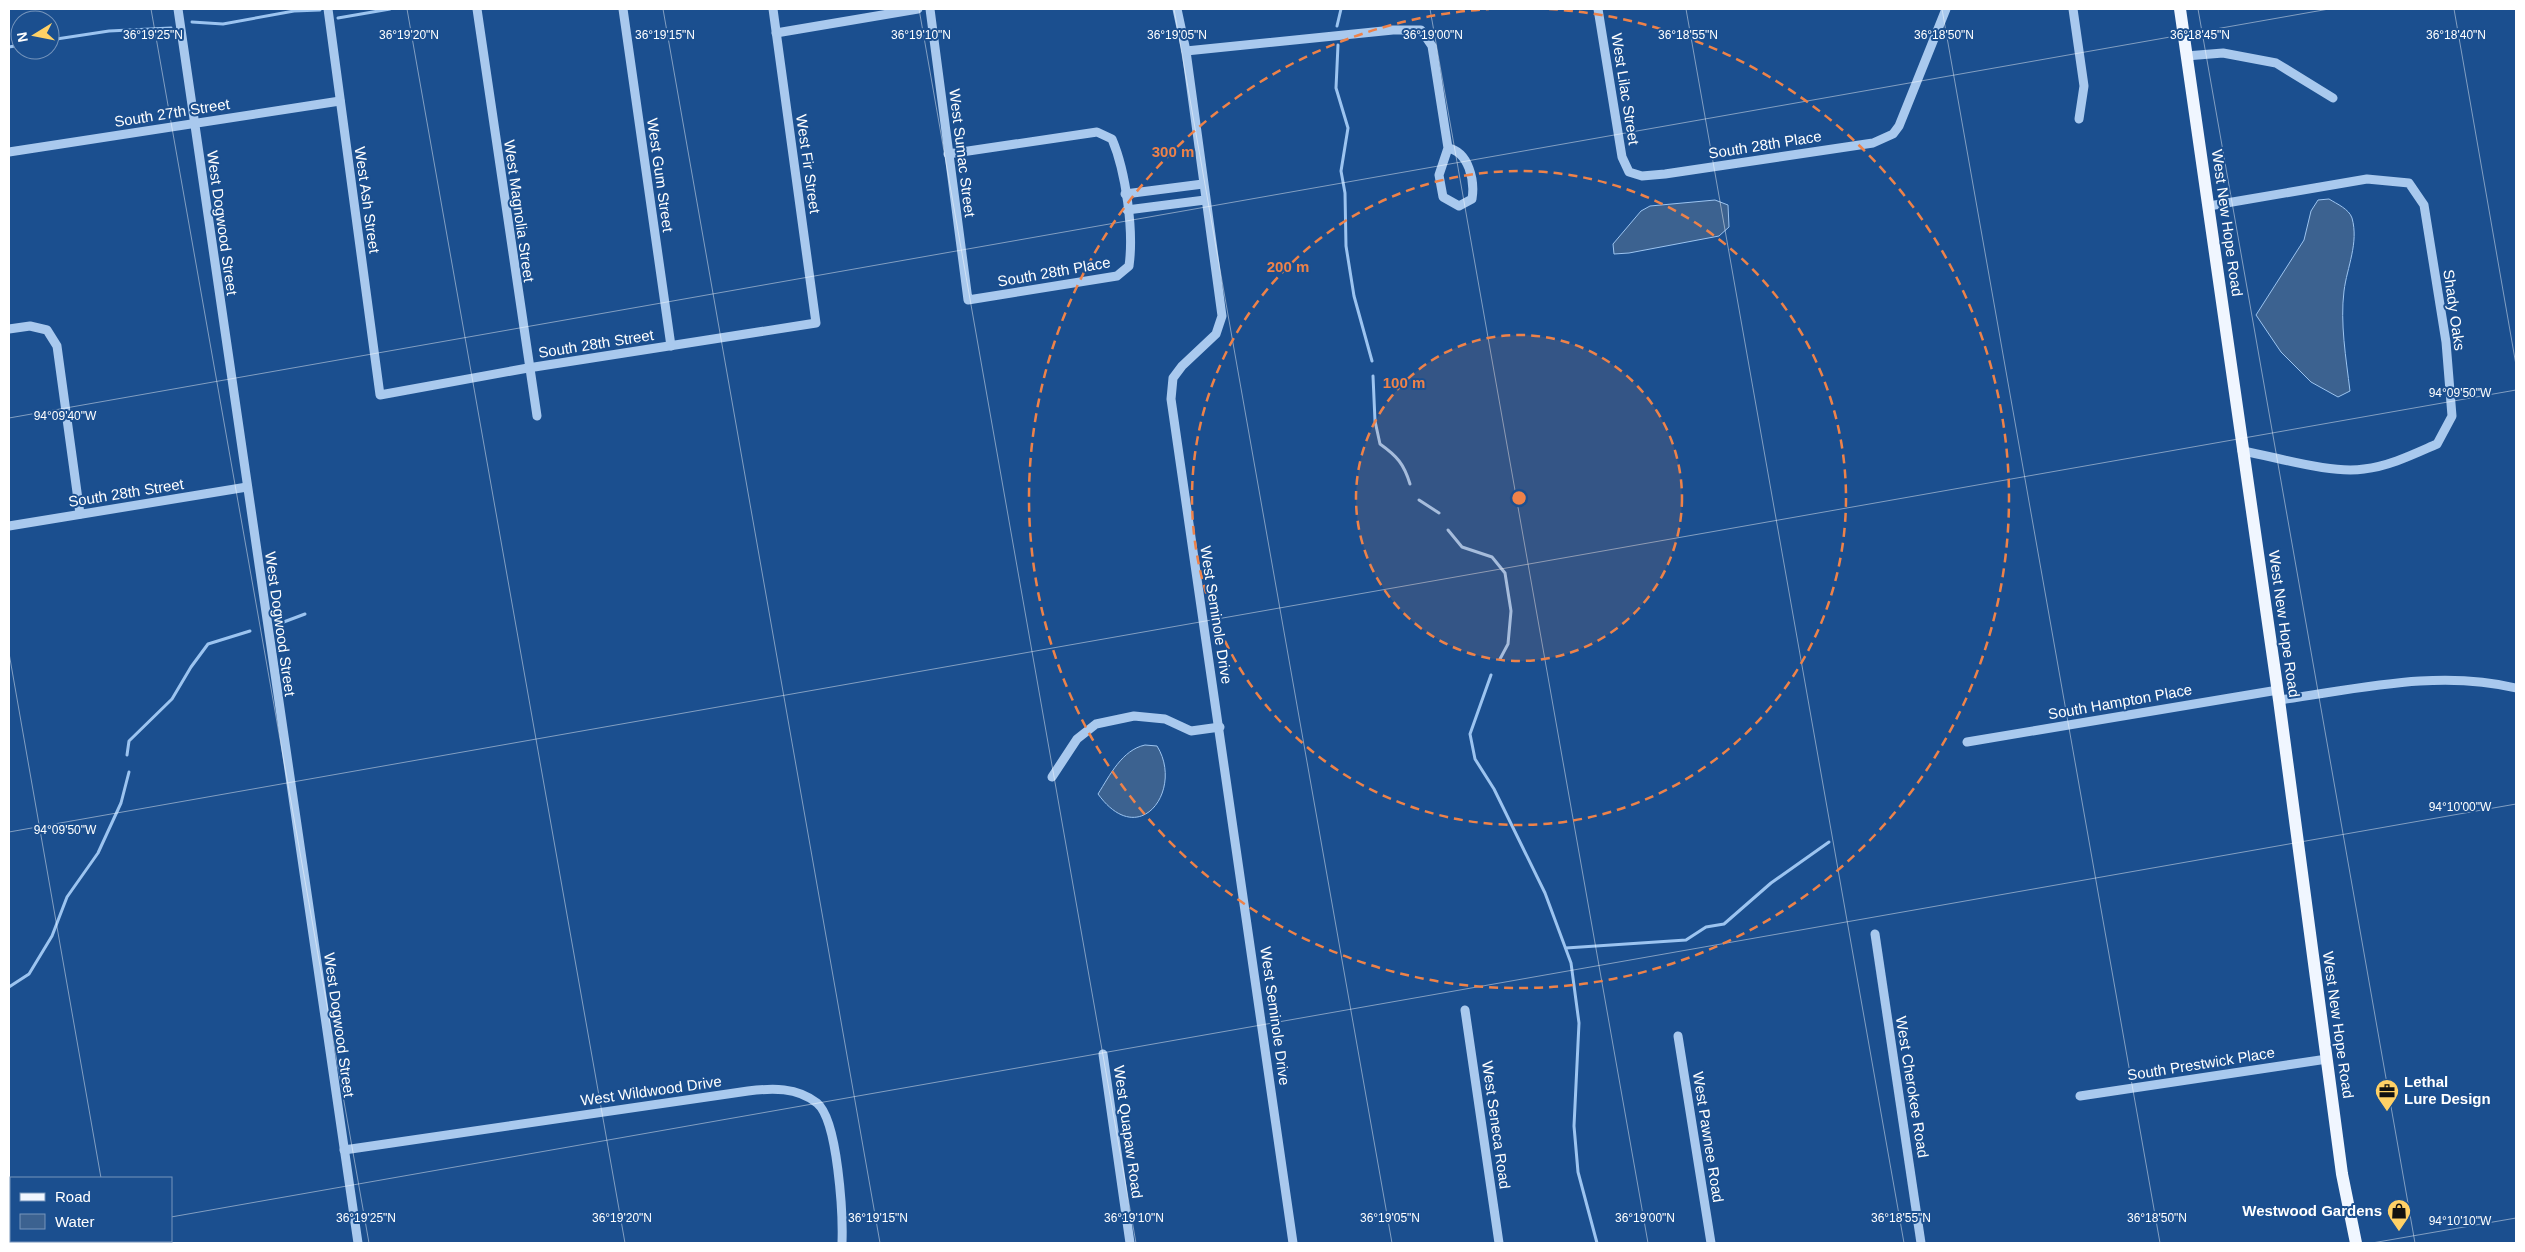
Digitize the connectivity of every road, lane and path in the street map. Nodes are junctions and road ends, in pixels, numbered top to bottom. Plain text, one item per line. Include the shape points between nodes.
1 (178, 9) edge
2 (328, 9) edge
3 (477, 9) edge
4 (623, 9) edge
5 (772, 9) edge
6 (918, 9) edge
7 (930, 9) edge
8 (1177, 9) edge
9 (1598, 9) edge
10 (1946, 9) edge
11 (2073, 9) edge
12 (2180, 9) edge
13 (776, 33) junction
14 (1186, 51) junction
15 (2186, 56) junction
16 (2333, 98) dead end
17 (340, 101) junction
18 (2079, 119) dead end
19 (194, 124) junction
20 (1448, 148) junction
21 (9, 152) edge
22 (948, 154) junction
23 (1629, 172) joint
24 (1203, 184) junction
25 (1125, 194) junction
26 (1205, 200) junction
27 (2208, 206) junction
28 (1127, 210) junction
29 (968, 300) joint
30 (816, 323) joint
31 (9, 329) edge
32 (670, 346) junction
33 (528, 368) junction
34 (380, 395) joint
35 (536, 416) dead end
36 (2242, 451) junction
37 (247, 487) junction
38 (80, 514) junction
39 (9, 526) edge
40 (2516, 688) edge
41 (2279, 695) junction
42 (1220, 727) junction
43 (1967, 742) dead end
44 (1052, 777) dead end
45 (1875, 934) dead end
46 (1465, 1010) dead end
47 (1678, 1036) dead end
48 (1103, 1054) dead end
49 (2326, 1059) junction
50 (2080, 1096) dead end
51 (344, 1150) junction
52 (358, 1243) edge
53 (842, 1243) edge
54 (1130, 1243) edge
55 (1293, 1243) edge
56 (1499, 1243) edge
57 (1711, 1243) edge
58 (1921, 1243) edge
59 (2356, 1243) edge

1 - 19 street, West Dogwood Street
2 - 17 street, West Ash Street
3 - 33 street, West Magnolia Street
4 - 32 street, West Gum Street
5 - 13 street, West Fir Street
6 - 13 street
7 - 22 street, West Sumac Street
8 - 14 street, West Seminole Drive
9 - 23 street, West Lilac Street via 1622,157
10 - 23 street, South 28th Place via 1893,134 1873,143 1665,174 1642,176
11 - 18 street via 2084,86
12 - 15 main road, West New Hope Road
13 - 30 street, West Fir Street
14 - 20 street via 1421,30 1432,46
14 - 24 street, West Seminole Drive
15 - 16 street via 2223,53 2276,63
15 - 27 main road, West New Hope Road
17 - 19 street, South 27th Street
17 - 34 street, West Ash Street
19 - 21 street, South 27th Street
19 - 37 street, West Dogwood Street
20 - 20 street via 1439,183 1443,197 1459,206 1472,199 1472,178 1460,153
22 - 25 street, South 28th Place via 1097,132 1112,139 1119,156
22 - 29 street, West Sumac Street
24 - 25 street
24 - 26 street, West Seminole Drive
25 - 28 street, South 28th Place
26 - 28 street
26 - 42 street, West Seminole Drive via 1222,316 1216,334 1173,378 1171,398
27 - 36 main road, West New Hope Road
27 - 36 street, Shady Oaks via 2367,179 2409,182 2424,205 2446,342 2452,416 2438,444 2402,459 2364,469 2330,469
28 - 29 street, South 28th Place via 1132,245 1129,266 1117,276
30 - 32 street, South 28th Street
31 - 38 street via 30,326 47,330 57,346
32 - 33 street, South 28th Street
33 - 34 street, South 28th Street
33 - 35 street, West Magnolia Street
36 - 41 main road, West New Hope Road
37 - 38 street, South 28th Street
37 - 51 street, West Dogwood Street
38 - 39 street, South 28th Street
40 - 41 street, South Hampton Place via 2487,683 2412,681
41 - 43 street, South Hampton Place
41 - 49 main road, West New Hope Road
42 - 44 street via 1191,731 1165,719 1134,716 1096,724 1077,739
42 - 55 street, West Seminole Drive
45 - 58 street, West Cherokee Road
46 - 56 street, West Seneca Road
47 - 57 street, West Pawnee Road
48 - 54 street, West Quapaw Road
49 - 50 street, South Prestwick Place
49 - 59 main road, West New Hope Road via 2342,1174
51 - 52 street, West Dogwood Street
51 - 53 street, West Wildwood Drive via 748,1091 795,1091 818,1103 827,1116 838,1174

